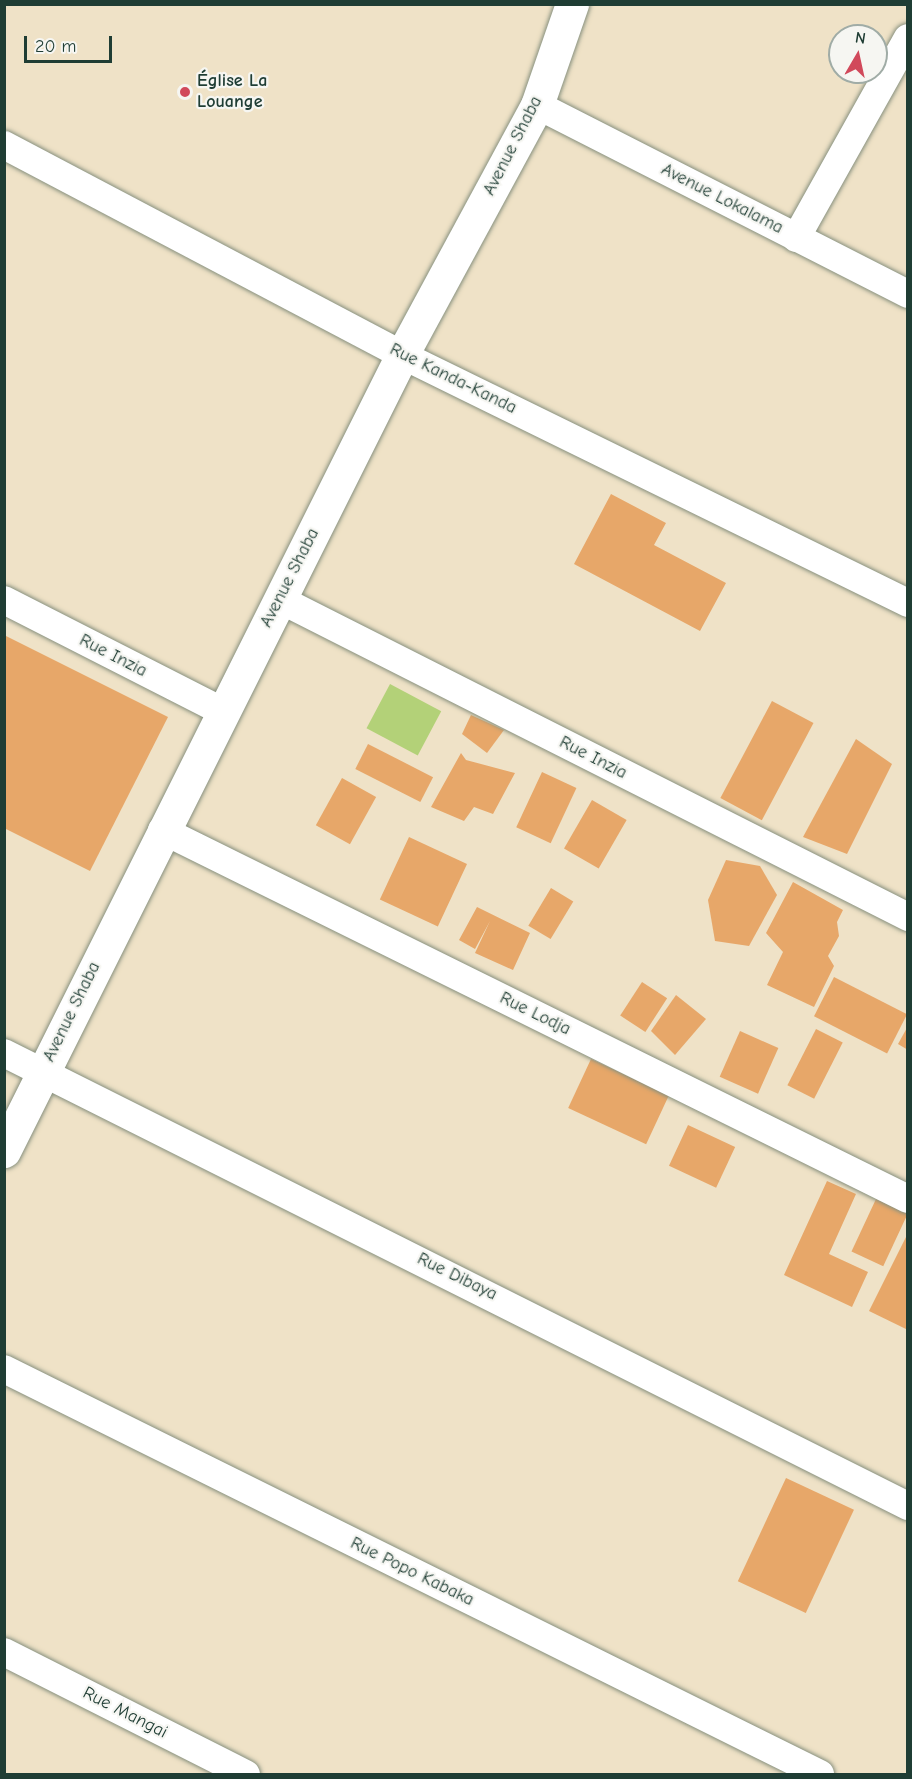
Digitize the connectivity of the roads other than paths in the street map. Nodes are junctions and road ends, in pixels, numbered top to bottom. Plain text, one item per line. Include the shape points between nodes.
1 (572, 4) edge
2 (908, 38) edge
3 (537, 105) junction
4 (4, 145) edge
5 (796, 237) junction
6 (908, 294) edge
7 (402, 355) junction
8 (279, 599) junction
9 (4, 600) edge
10 (908, 603) edge
11 (222, 711) junction
12 (162, 830) junction
13 (908, 917) edge
14 (4, 1053) edge
15 (43, 1072) junction
16 (4, 1151) edge
17 (908, 1199) edge
18 (4, 1369) edge
19 (908, 1506) edge
20 (4, 1652) edge
21 (246, 1774) edge
22 (820, 1774) edge

1 - 3 street, Avenue Shaba
2 - 5 street
3 - 5 street, Avenue Lokalama
3 - 7 street, Avenue Shaba
4 - 7 street, Rue Kanda-Kanda
5 - 6 street, Avenue Lokalama
7 - 8 street, Avenue Shaba
7 - 10 street, Rue Kanda-Kanda
8 - 11 street, Avenue Shaba
8 - 13 street, Rue Inzia
9 - 11 street, Rue Inzia
11 - 12 street, Avenue Shaba
12 - 15 street, Avenue Shaba
12 - 17 street, Rue Lodja
14 - 15 street, Rue Dibaya
15 - 16 street, Avenue Shaba
15 - 19 street, Rue Dibaya
18 - 22 street, Rue Popo Kabaka
20 - 21 street, Rue Mangai

